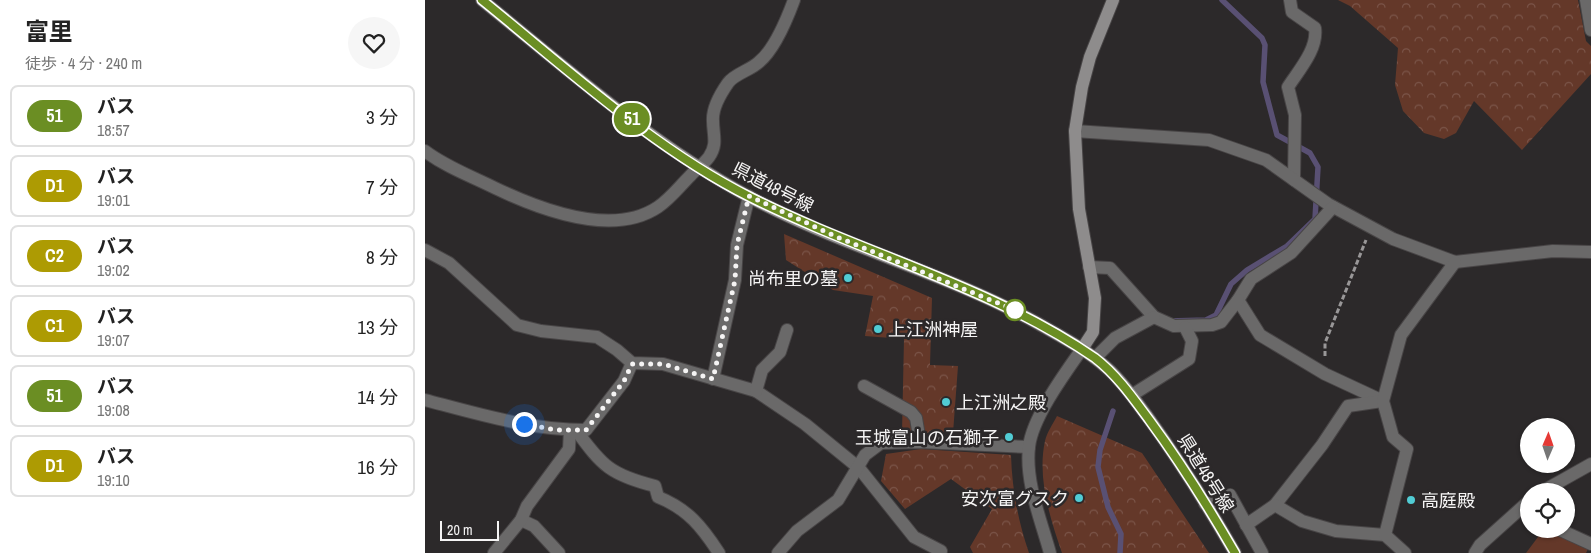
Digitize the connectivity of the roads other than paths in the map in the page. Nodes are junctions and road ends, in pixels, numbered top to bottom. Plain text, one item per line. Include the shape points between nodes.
1 (482, 0) edge
2 (794, 0) edge
3 (1113, 0) edge
4 (1290, 0) edge
5 (1586, 0) edge
6 (1591, 30) edge
7 (1075, 130) junction
8 (425, 151) edge
9 (698, 168) junction
10 (1294, 180) junction
11 (749, 196) junction
12 (1331, 206) junction
13 (425, 250) edge
14 (1591, 252) edge
15 (1455, 262) junction
16 (1089, 267) junction
17 (1237, 300) junction
18 (1154, 317) junction
19 (1180, 327) junction
20 (787, 330) dead end
21 (1082, 349) junction
22 (1095, 358) junction
23 (632, 364) junction
24 (713, 379) junction
25 (863, 386) dead end
26 (756, 391) junction
27 (1132, 396) junction
28 (425, 400) edge
29 (1383, 401) junction
30 (573, 430) junction
31 (920, 442) junction
32 (1029, 447) junction
33 (1591, 464) edge
34 (859, 468) junction
35 (1557, 483) edge
36 (1205, 504) junction
37 (1275, 505) junction
38 (1520, 509) edge
39 (521, 520) junction
40 (1246, 524) junction
41 (1385, 534) junction
42 (1575, 537) edge
43 (1591, 544) edge
44 (941, 551) dead end
45 (495, 553) edge
46 (559, 553) edge
47 (719, 553) edge
48 (778, 553) edge
49 (1050, 553) edge
50 (1235, 553) edge
51 (1262, 553) edge
52 (1405, 553) edge
53 (1475, 553) edge

1 - 9 main road, 県道48号線 via 606,100
2 - 9 street via 785,24 761,61 729,80 712,120 716,140 709,157
3 - 7 main road via 1090,57
4 - 10 street via 1292,12 1315,28 1316,38 1288,87 1295,114
5 - 6 street
7 - 10 street via 1209,140 1266,160
7 - 16 main road via 1079,209
8 - 9 street via 439,161 525,202 560,215 597,220 630,219 656,209 676,194
9 - 11 main road, 県道48号線
10 - 12 street
11 - 21 main road, 県道48号線 via 837,237 1009,308
11 - 24 street
12 - 15 street via 1393,239
12 - 17 street via 1291,253 1251,279
13 - 23 street via 449,262 517,326 597,337
14 - 15 street via 1553,252
15 - 29 street via 1401,335
16 - 18 street via 1110,268
16 - 21 main road via 1095,314 1093,332
17 - 19 street via 1221,322
17 - 29 street via 1260,334 1325,374
18 - 19 street
18 - 22 street via 1115,338
19 - 27 street via 1192,341 1189,359
20 - 26 street via 780,352 762,370
21 - 22 main road, 県道48号線
21 - 32 street via 1040,415
22 - 27 main road, 県道48号線
23 - 24 street via 663,364
23 - 30 street via 624,381 586,430
24 - 26 street
25 - 31 street via 911,412 916,418
26 - 34 street via 805,424
27 - 36 main road, 県道48号線 via 1173,452
28 - 30 street via 477,414 556,430
29 - 37 street via 1348,406
29 - 41 street via 1393,437 1407,450
30 - 39 street via 569,449 527,506
30 - 47 street via 596,458 624,478 655,486 658,497 678,505 707,535
31 - 32 street
31 - 34 street via 881,443 865,455
32 - 49 street via 1033,492
33 - 35 street
34 - 44 street via 914,537
34 - 48 street via 838,500 797,531
36 - 40 street via 1230,496
36 - 50 main road, 県道48号線
37 - 40 street
37 - 41 street via 1302,521 1337,531
38 - 53 street
39 - 45 street
39 - 46 street via 534,526
40 - 51 street
41 - 52 street
42 - 43 street

